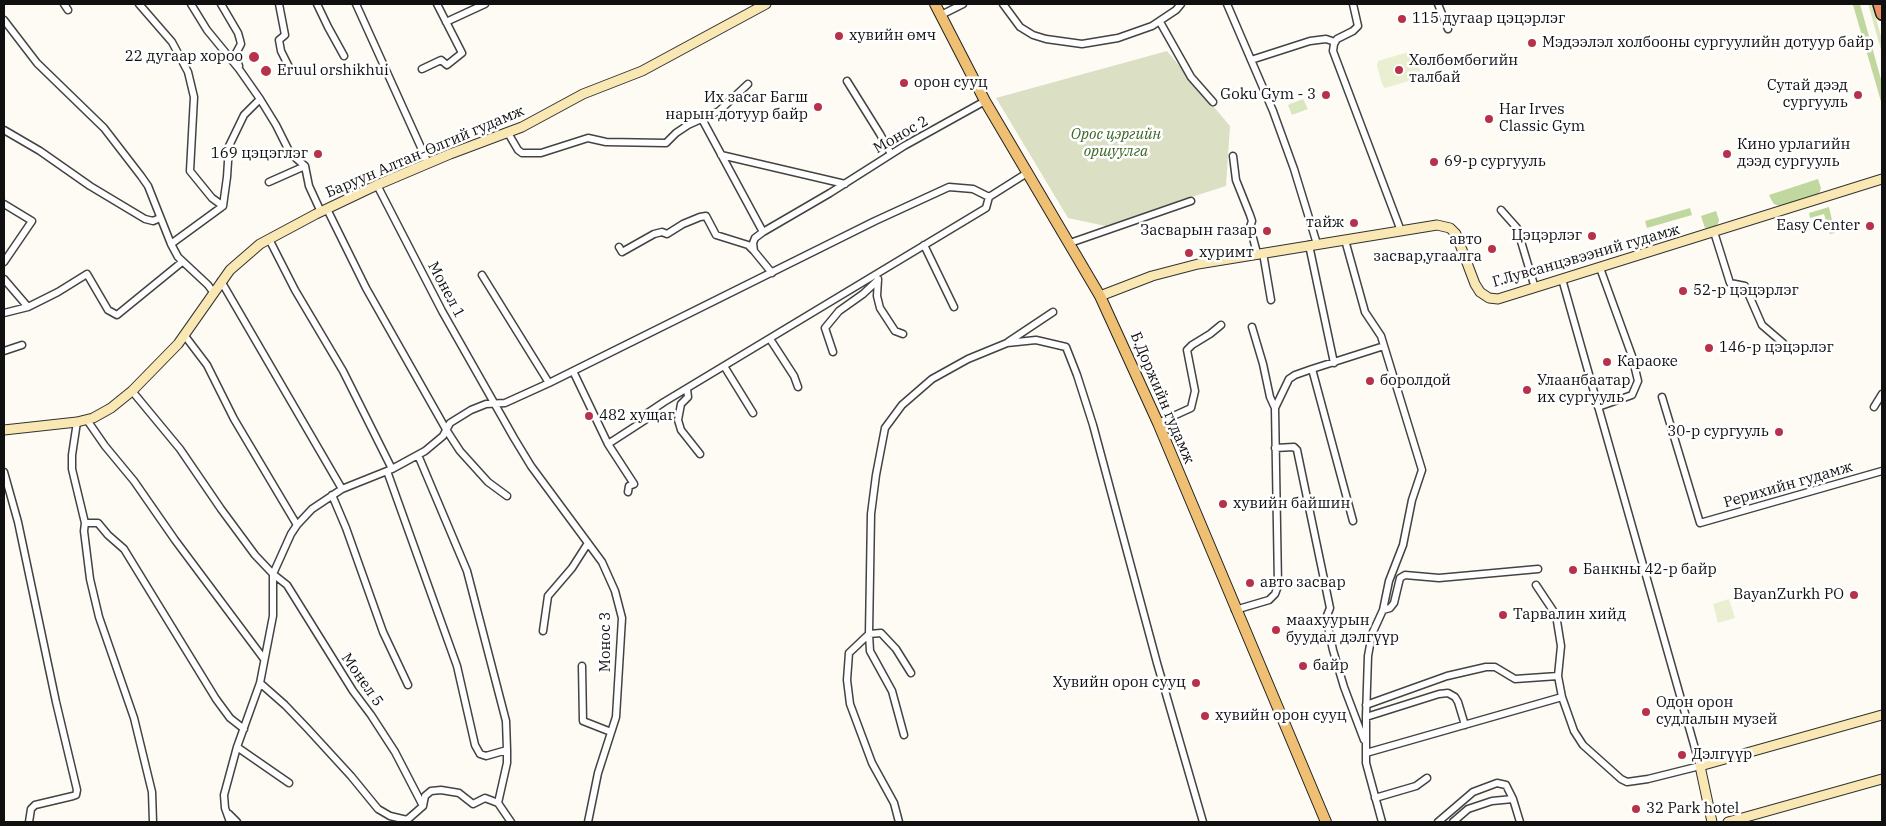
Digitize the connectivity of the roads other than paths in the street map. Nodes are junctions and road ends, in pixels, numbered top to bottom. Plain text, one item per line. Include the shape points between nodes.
1 (139, 4) edge
2 (191, 4) edge
3 (221, 4) edge
4 (279, 4) edge
5 (317, 4) edge
6 (356, 4) edge
7 (437, 4) edge
8 (485, 4) edge
9 (766, 4) edge
10 (935, 4) edge
11 (963, 4) edge
12 (1003, 4) edge
13 (1181, 4) edge
14 (1227, 4) edge
15 (1353, 4) edge
16 (1438, 4) edge
17 (1879, 4) edge
18 (1882, 14) edge
19 (941, 15) junction
20 (4, 20) edge
21 (446, 22) junction
22 (1160, 22) junction
23 (1448, 29) dead end
24 (1335, 42) junction
25 (344, 56) dead end
26 (1251, 60) junction
27 (239, 69) junction
28 (290, 69) dead end
29 (422, 69) dead end
30 (847, 81) dead end
31 (748, 84) dead end
32 (260, 99) junction
33 (985, 101) junction
34 (1213, 102) dead end
35 (702, 118) junction
36 (4, 130) edge
37 (508, 133) junction
38 (890, 154) junction
39 (721, 155) junction
40 (1233, 156) dead end
41 (428, 163) junction
42 (305, 166) junction
43 (1027, 173) junction
44 (1882, 179) edge
45 (269, 182) dead end
46 (845, 184) junction
47 (377, 185) junction
48 (989, 197) junction
49 (1191, 201) dead end
50 (4, 204) edge
51 (223, 206) junction
52 (324, 210) junction
53 (1502, 210) dead end
54 (160, 218) junction
55 (1401, 231) junction
56 (763, 232) junction
57 (1714, 232) junction
58 (269, 239) junction
59 (1345, 240) junction
60 (1070, 243) junction
61 (171, 244) junction
62 (924, 245) junction
63 (1313, 245) junction
64 (619, 247) dead end
65 (754, 251) junction
66 (1260, 253) junction
67 (4, 262) edge
68 (182, 262) junction
69 (1600, 268) junction
70 (880, 272) junction
71 (772, 273) junction
72 (482, 275) dead end
73 (4, 279) edge
74 (1562, 279) junction
75 (878, 280) junction
76 (221, 281) junction
77 (1535, 288) junction
78 (212, 292) junction
79 (1100, 296) junction
80 (1271, 300) dead end
81 (28, 307) junction
82 (954, 307) dead end
83 (1053, 312) dead end
84 (4, 313) edge
85 (1221, 325) dead end
86 (1252, 327) dead end
87 (903, 334) dead end
88 (185, 336) junction
89 (770, 339) junction
90 (1007, 343) junction
91 (1783, 343) dead end
92 (22, 345) dead end
93 (1384, 346) junction
94 (4, 351) edge
95 (833, 352) dead end
96 (1334, 363) junction
97 (724, 366) junction
98 (1312, 369) junction
99 (573, 371) junction
100 (549, 383) junction
101 (798, 387) dead end
102 (687, 389) junction
103 (132, 391) junction
104 (1882, 394) edge
105 (1662, 397) dead end
106 (495, 404) junction
107 (1598, 407) junction
108 (1874, 407) dead end
109 (1276, 408) junction
110 (754, 414) dead end
111 (82, 421) junction
112 (1158, 423) junction
113 (4, 430) edge
114 (447, 431) junction
115 (608, 444) junction
116 (1275, 448) junction
117 (700, 454) dead end
118 (418, 455) junction
119 (390, 470) junction
120 (1882, 471) edge
121 (4, 472) edge
122 (342, 489) junction
123 (628, 492) dead end
124 (332, 495) junction
125 (507, 496) dead end
126 (1353, 521) dead end
127 (85, 523) junction
128 (296, 525) junction
129 (588, 543) junction
130 (1538, 570) dead end
131 (273, 574) junction
132 (1536, 585) dead end
133 (1235, 610) junction
134 (1383, 610) junction
135 (543, 631) dead end
136 (869, 634) junction
137 (264, 659) junction
138 (582, 666) dead end
139 (911, 673) dead end
140 (1558, 676) junction
141 (260, 683) junction
142 (408, 685) dead end
143 (1562, 697) junction
144 (1366, 705) junction
145 (1882, 716) edge
146 (1366, 717) junction
147 (1465, 725) junction
148 (244, 729) junction
149 (611, 732) junction
150 (904, 735) dead end
151 (1366, 746) junction
152 (237, 747) junction
153 (508, 750) junction
154 (1366, 753) junction
155 (1700, 766) junction
156 (1427, 778) dead end
157 (1882, 778) edge
158 (289, 783) dead end
159 (1375, 798) junction
160 (1513, 799) junction
161 (498, 803) junction
162 (423, 806) junction
163 (228, 813) junction
164 (407, 821) edge
165 (28, 822) edge
166 (153, 822) edge
167 (230, 822) edge
168 (237, 822) edge
169 (511, 822) edge
170 (588, 822) edge
171 (899, 822) edge
172 (1203, 822) edge
173 (1326, 822) edge
174 (1382, 822) edge
175 (1438, 822) edge
176 (1454, 822) edge
177 (1520, 822) edge
178 (1712, 822) edge
179 (1728, 822) edge

1 - 51 street via 172,42 188,72 194,97 190,171 212,198
2 - 27 street via 207,30
3 - 27 street via 240,40 235,55
4 - 28 street via 285,35 279,40
5 - 25 street
6 - 41 street
7 - 21 street
8 - 21 street
9 - 37 street, Баруун Алтан-Өлгий гудамж via 642,71 583,94
10 - 19 main road, Б.Доржийн гудамж
11 - 19 street
12 - 22 street via 1020,27 1033,35 1082,44 1118,38
13 - 22 street
14 - 26 street
15 - 24 street via 1358,28
16 - 23 street
17 - 18 highway
19 - 33 main road, Б.Доржийн гудамж
20 - 54 street via 37,63 104,128 148,186
21 - 29 street via 462,53 447,65 441,60
22 - 34 street via 1192,77
24 - 26 street via 1326,39 1310,41
24 - 55 street via 1334,54
26 - 63 street via 1294,169
27 - 32 street
30 - 38 street
31 - 35 street via 719,111
32 - 42 street via 290,153
32 - 51 street via 244,115 229,146
33 - 38 street, Монос 2
33 - 43 main road, Б.Доржийн гудамж
35 - 37 street via 676,133 666,143 606,142 588,138 541,153 522,153
35 - 39 street
36 - 54 street via 145,219 154,221
37 - 41 street, Баруун Алтан-Өлгий гудамж
38 - 46 street, Монос 2
39 - 46 street
39 - 56 street
40 - 66 street via 1236,180
41 - 47 street, Баруун Алтан-Өлгий гудамж
42 - 45 street
42 - 52 street via 309,186
43 - 48 street
43 - 60 main road, Б.Доржийн гудамж
44 - 57 street, Г.Лувсанцэвээний гудамж
46 - 56 street, Монос 2
47 - 52 street, Баруун Алтан-Өлгий гудамж
47 - 106 street, Монел 1 via 442,311
48 - 62 street via 986,208
48 - 71 street via 973,188 950,187
49 - 60 street
50 - 67 street via 32,221
51 - 61 street
52 - 58 street, Баруун Алтан-Өлгий гудамж
52 - 114 street
53 - 77 street via 1517,228
54 - 61 street
55 - 59 street, Г.Лувсанцэвээний гудамж
55 - 77 street, Г.Лувсанцэвээний гудамж via 1434,226 1450,228 1457,237 1476,288 1486,297 1501,298
56 - 65 street via 756,238
57 - 69 street, Г.Лувсанцэвээний гудамж
57 - 91 street via 1731,283 1745,286 1762,325
58 - 76 street, Баруун Алтан-Өлгий гудамж via 238,261
58 - 119 street via 343,371
59 - 63 street, Г.Лувсанцэвээний гудамж
59 - 93 street via 1364,312
60 - 79 main road, Б.Доржийн гудамж
61 - 68 street
62 - 70 street
62 - 82 street
63 - 66 street, Г.Лувсанцэвээний гудамж
63 - 96 street
64 - 65 street via 622,252 654,234 667,234 706,216 716,235 748,245
65 - 71 street
66 - 79 street, Г.Лувсанцэвээний гудамж via 1152,276
66 - 80 street
68 - 78 street
68 - 81 street via 117,315 108,310 87,274
69 - 74 street, Г.Лувсанцэвээний гудамж
69 - 107 street via 1638,381 1632,395
70 - 75 street
70 - 89 street
71 - 99 street
72 - 100 street
73 - 81 street
74 - 77 street, Г.Лувсанцэвээний гудамж
74 - 107 street
75 - 87 street via 880,308 895,331
75 - 95 street via 839,311 826,328
76 - 78 street, Баруун Алтан-Өлгий гудамж
76 - 122 street
78 - 88 street, Баруун Алтан-Өлгий гудамж
79 - 112 main road, Б.Доржийн гудамж
81 - 84 street
83 - 90 street
85 - 112 street via 1187,350 1195,391 1191,408
86 - 109 street via 1270,397
88 - 103 street, Баруун Алтан-Өлгий гудамж
88 - 128 street via 207,365 234,419
89 - 97 street
89 - 101 street
90 - 136 street via 932,379 902,405 885,428 871,514
90 - 172 street via 1036,340 1066,347 1093,425
92 - 94 street
93 - 96 street
93 - 134 street via 1422,473
96 - 98 street
97 - 102 street
97 - 110 street
98 - 109 street via 1289,379
98 - 126 street
99 - 100 street
99 - 115 street
100 - 106 street via 506,403
102 - 115 street via 646,414 645,420
102 - 117 street via 688,396 681,404 678,420 681,430
103 - 111 street, Баруун Алтан-Өлгий гудамж via 111,408
103 - 131 street, Монел 5 via 180,449 255,556
104 - 108 street
105 - 120 street, Рерихийн гудамж via 1700,523
106 - 114 street via 471,410 450,423
106 - 129 street, Монос 3 via 531,466
107 - 155 street
109 - 116 street
111 - 113 street, Баруун Алтан-Өлгий гудамж
111 - 127 street via 72,455 72,468
111 - 137 street via 134,481
112 - 133 main road, Б.Доржийн гудамж
114 - 118 street
114 - 125 street via 488,482
115 - 123 street via 634,484 629,486
116 - 133 street via 1278,586 1269,600
116 - 151 street via 1294,447 1297,450 1330,608 1326,618 1333,650
118 - 119 street
118 - 153 street via 467,571 506,721
119 - 122 street
119 - 153 street via 457,666 475,745 480,754 486,756
121 - 165 street via 77,790 76,795 35,805 30,809
122 - 124 street
124 - 128 street
124 - 142 street via 383,632
127 - 148 street via 98,523 124,549 216,699 230,718
127 - 166 street via 92,591 134,718 152,792
128 - 131 street
129 - 135 street via 548,596
129 - 149 street, Монос 3 via 609,575 622,618 616,716
130 - 134 street via 1439,578 1405,575 1400,578 1394,603
131 - 137 street via 272,616
131 - 162 street, Монел 5 via 287,585 347,683 395,752
132 - 140 street via 1556,615 1561,646
133 - 173 main road, Б.Доржийн гудамж
134 - 144 street via 1372,634 1368,656
136 - 139 street via 880,633 896,649
136 - 150 street via 870,651 892,691
136 - 171 street via 850,653 847,680 850,704 872,763 894,803
137 - 141 street
138 - 149 street via 583,721
140 - 143 street
140 - 144 street via 1515,679 1495,667 1486,667 1447,676
141 - 148 street
141 - 164 street via 307,728 378,809
143 - 147 street
143 - 155 street via 1578,739 1627,782
144 - 146 street
145 - 155 street
146 - 147 street via 1448,693 1458,702
146 - 151 street
147 - 154 street
148 - 152 street
149 - 170 street, Монос 3
151 - 154 street
152 - 158 street
152 - 163 street via 224,795
153 - 161 street
154 - 159 street
155 - 178 street
156 - 159 street via 1416,786
157 - 179 street
159 - 174 street
160 - 175 street via 1506,785 1497,783 1473,792
160 - 176 street via 1492,801 1468,809
160 - 177 street
161 - 162 street via 485,798 473,804 462,794 442,790 426,796
161 - 169 street
162 - 164 street
163 - 167 street
163 - 168 street

